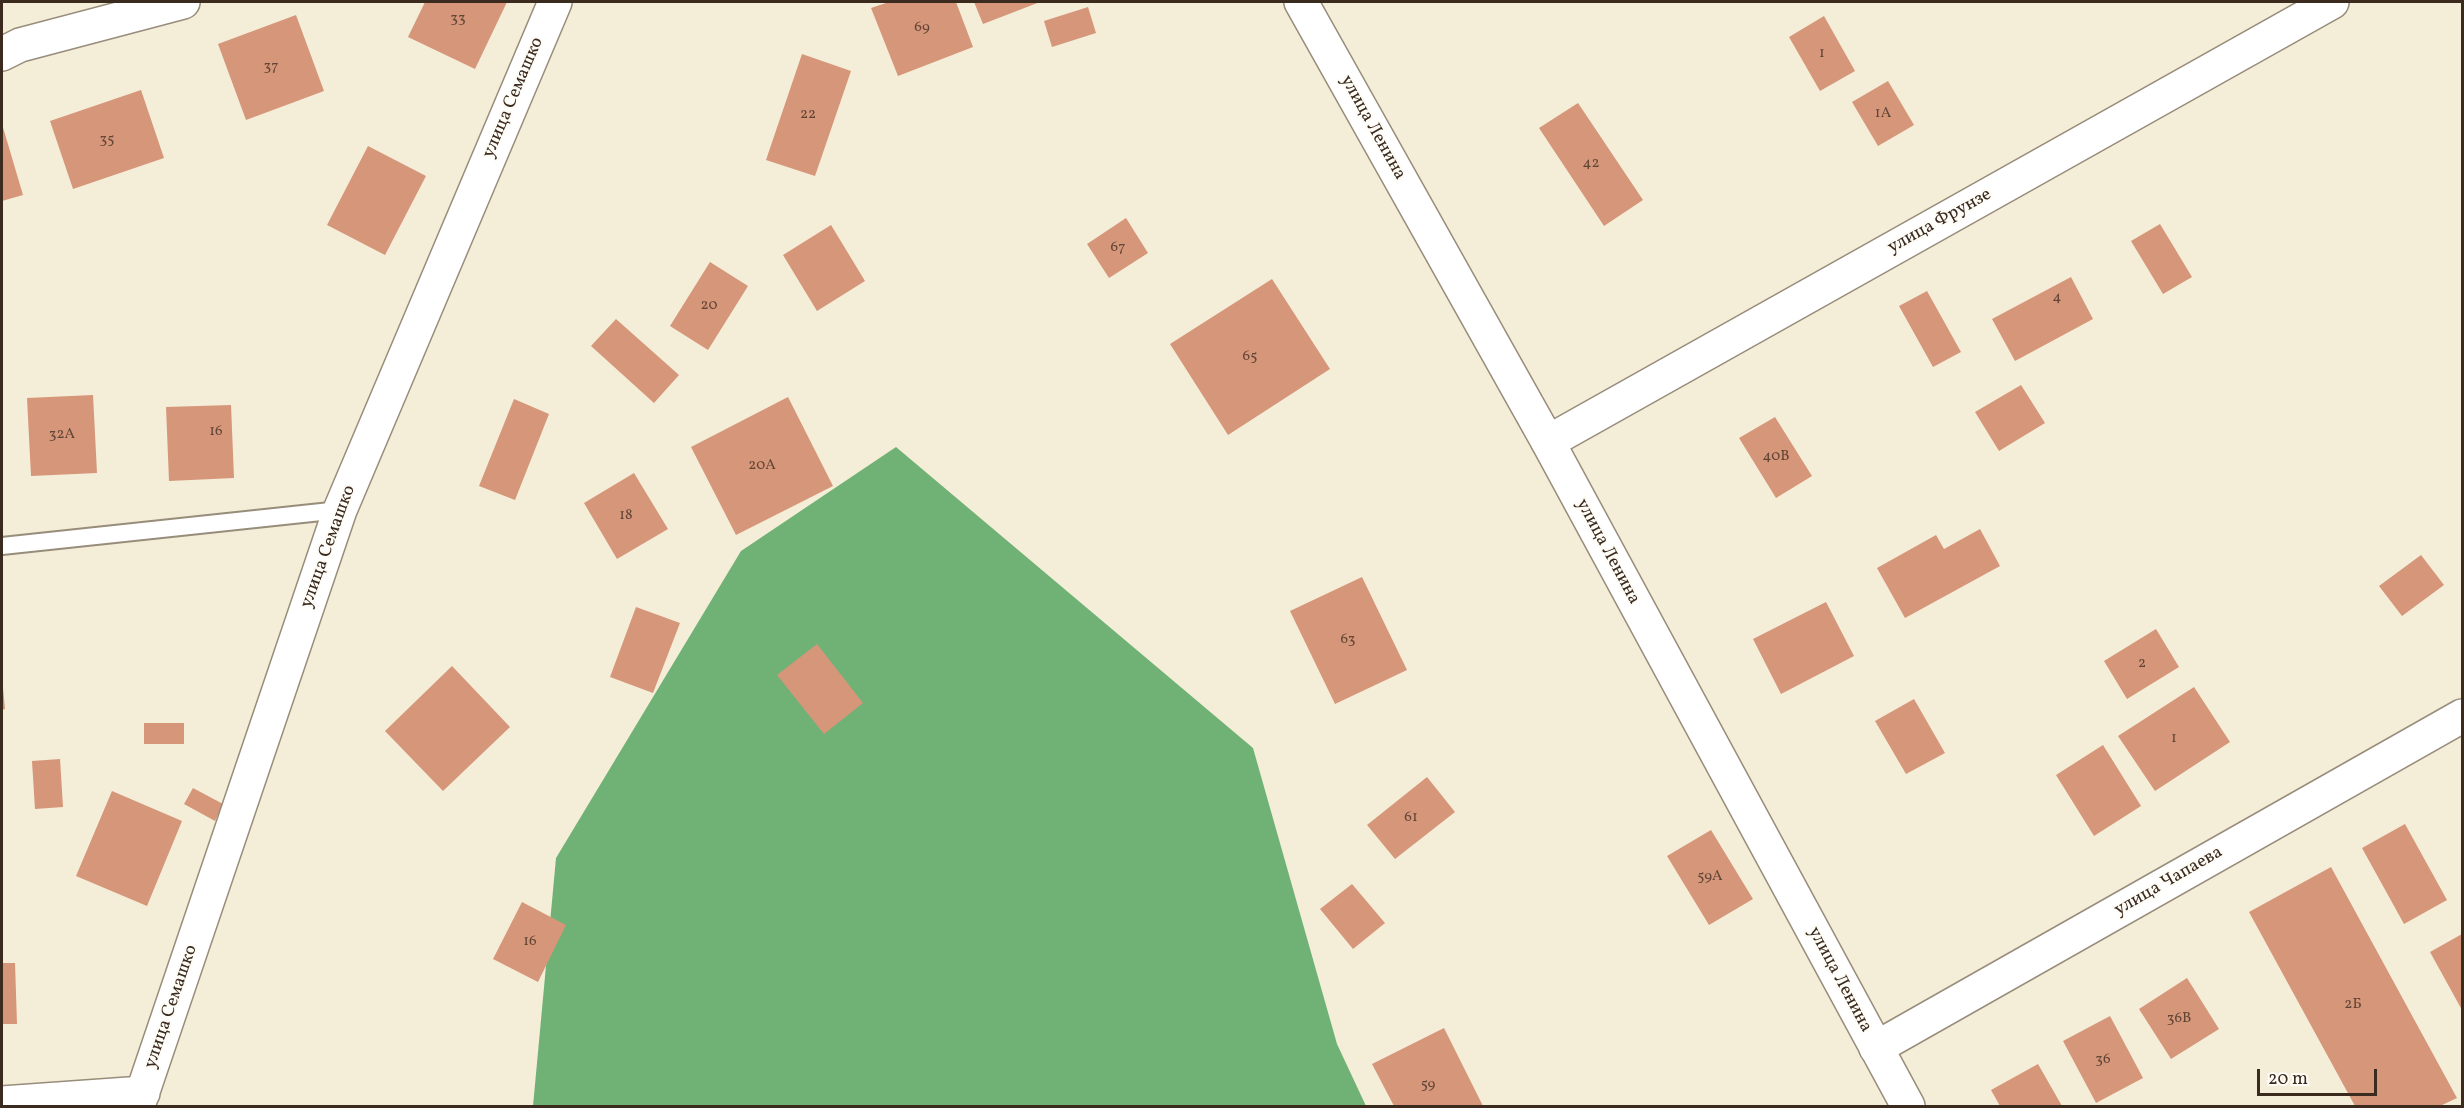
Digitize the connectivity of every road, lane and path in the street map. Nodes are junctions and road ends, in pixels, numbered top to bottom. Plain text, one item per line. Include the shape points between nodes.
1 (183, 2) edge
2 (555, 2) edge
3 (1301, 2) edge
4 (2332, 2) edge
5 (2, 54) edge
6 (1548, 442) junction
7 (340, 510) junction
8 (2, 546) edge
9 (2463, 716) edge
10 (1876, 1048) junction
11 (141, 1100) edge
12 (2, 1103) edge
13 (1908, 1107) edge

1 - 5 street via 20,45
2 - 7 street, улица Семашко
3 - 6 street, улица Ленина
4 - 6 street, улица Фрунзе
6 - 10 street, улица Ленина
7 - 8 lane
7 - 11 street, улица Семашко
9 - 10 street, улица Чапаева
10 - 13 street, улица Ленина
11 - 12 street

